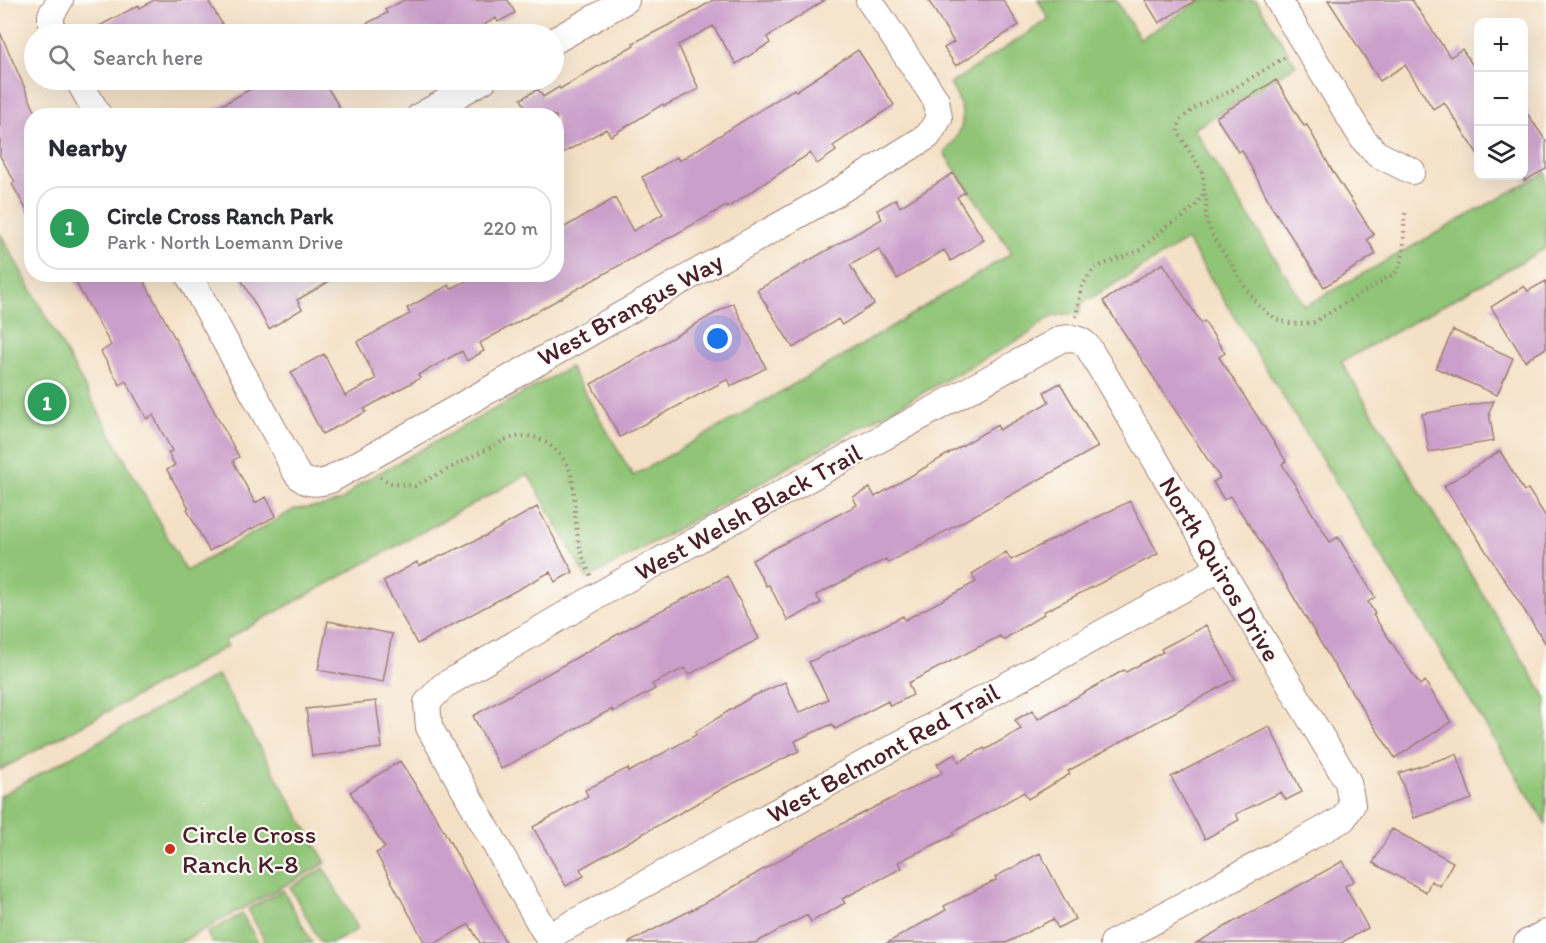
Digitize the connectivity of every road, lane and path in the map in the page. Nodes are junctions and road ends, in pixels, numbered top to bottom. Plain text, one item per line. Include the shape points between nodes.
1 (626, 0) edge
2 (869, 0) edge
3 (1278, 0) edge
4 (564, 35) edge
5 (1293, 53) dead end
6 (84, 90) edge
7 (466, 90) edge
8 (94, 108) edge
9 (434, 108) edge
10 (1412, 171) dead end
11 (1204, 193) junction
12 (1406, 209) dead end
13 (192, 282) edge
14 (1077, 329) junction
15 (374, 470) dead end
16 (1219, 569) junction
17 (593, 580) dead end
18 (1546, 933) edge
19 (550, 940) edge
20 (1124, 940) edge
21 (1527, 943) edge

1 - 4 street
2 - 13 street, West Brangus Way via 936,100 939,118 928,136 828,198 330,480 310,482 294,472
3 - 10 street via 1363,139 1385,159
5 - 11 path via 1227,93 1197,106 1180,120 1178,132 1203,174
6 - 8 street
7 - 9 street
11 - 12 path via 1207,222 1255,301 1277,320 1300,325 1314,322 1395,273 1404,255
11 - 14 path via 1197,205 1139,251 1094,268 1082,286
14 - 16 street, North Quiros Drive
14 - 19 street, West Welsh Black Trail via 616,585 443,686 427,704 429,727
15 - 17 path via 390,483 415,486 505,440 519,435 542,440 568,462 582,556
16 - 19 street, West Belmont Red Trail
16 - 20 street, North Quiros Drive via 1348,782 1352,805 1343,819
18 - 21 street

